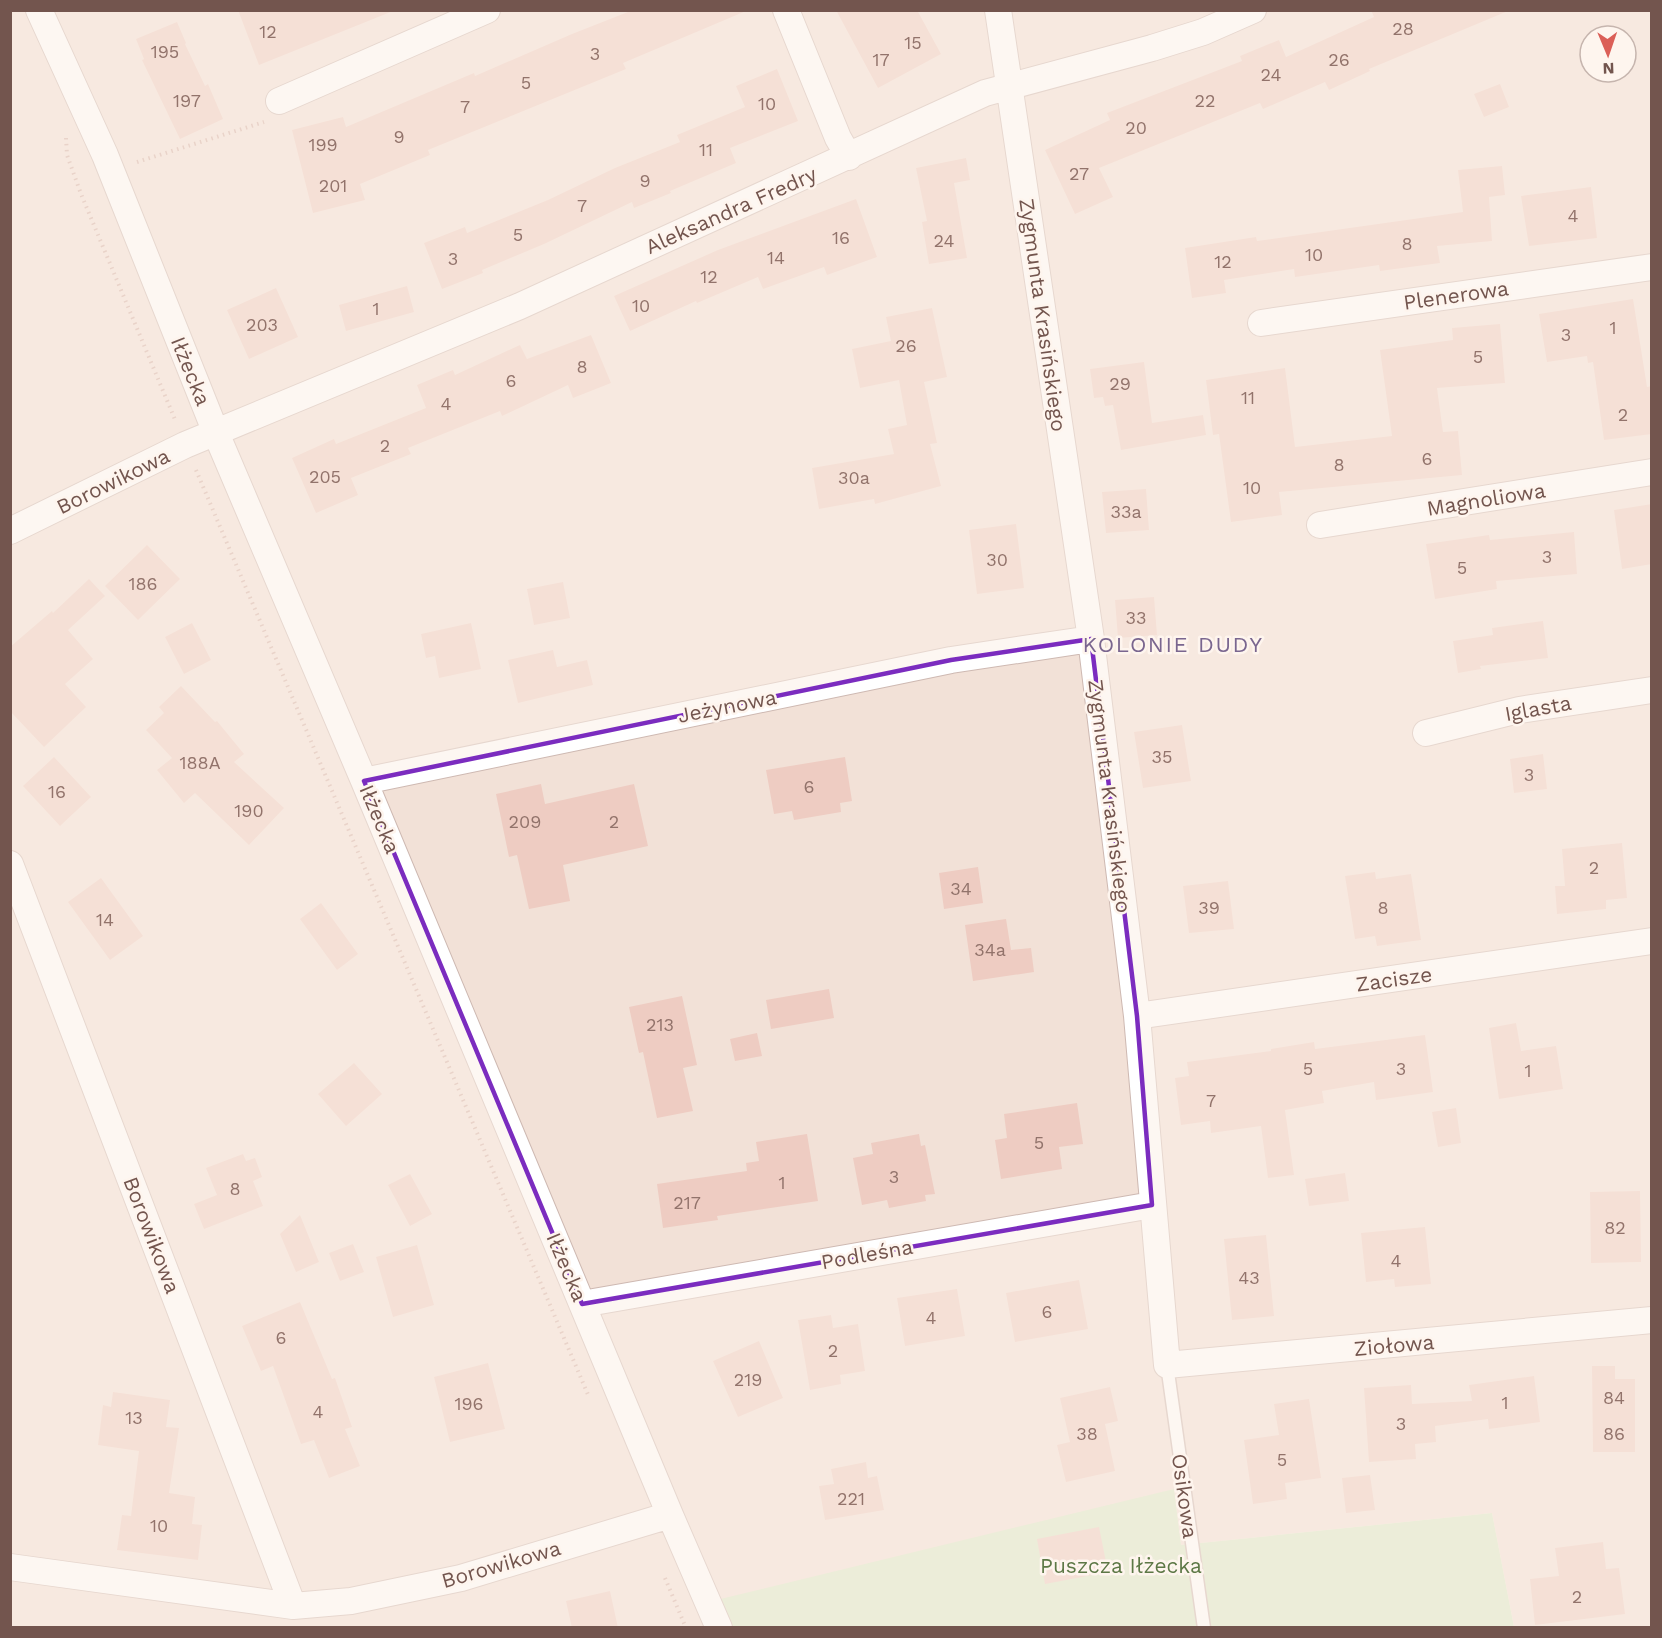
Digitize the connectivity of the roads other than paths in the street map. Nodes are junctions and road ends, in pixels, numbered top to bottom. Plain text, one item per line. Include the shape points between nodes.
1 (39, 10) edge
2 (487, 10) edge
3 (786, 10) edge
4 (998, 10) edge
5 (1253, 10) edge
6 (1009, 86) junction
7 (279, 101) road end
8 (849, 157) junction
9 (1652, 267) edge
10 (1261, 323) dead end
11 (216, 433) junction
12 (1652, 472) edge
13 (1320, 525) dead end
14 (10, 531) edge
15 (1091, 639) junction
16 (1652, 690) edge
17 (1426, 733) dead end
18 (364, 781) junction
19 (10, 864) edge
20 (17, 903) edge
21 (1652, 941) edge
22 (1137, 1016) junction
23 (1152, 1205) junction
24 (582, 1304) junction
25 (1652, 1320) edge
26 (1167, 1365) junction
27 (670, 1515) junction
28 (10, 1567) edge
29 (293, 1606) junction
30 (719, 1628) edge
31 (1204, 1628) edge

1 - 11 street, Iłżecka via 105,155
2 - 7 street
3 - 8 street
4 - 6 street, Zygmunta Krasińskiego
5 - 6 street, Aleksandra Fredry via 1152,48
6 - 8 street, Aleksandra Fredry via 985,93
6 - 15 street, Zygmunta Krasińskiego
8 - 11 street, Aleksandra Fredry via 520,306
9 - 10 street, Plenerowa
11 - 14 street, Borowikowa
11 - 18 street, Iłżecka
12 - 13 street, Magnoliowa
15 - 18 street, Jeżynowa via 951,660
15 - 22 street, Zygmunta Krasińskiego
16 - 17 street, Iglasta via 1519,710
18 - 24 street, Iłżecka
19 - 20 street, Borowikowa
20 - 29 street, Borowikowa
21 - 22 street, Zacisze
22 - 23 street, Zygmunta Krasińskiego
23 - 24 street, Podleśna
23 - 26 street, Zygmunta Krasińskiego
24 - 27 street, Iłżecka
25 - 26 street, Ziołowa
26 - 31 lane, Osikowa
27 - 29 street, Borowikowa via 461,1578 351,1601
27 - 30 street, Iłżecka
28 - 29 street, Borowikowa

